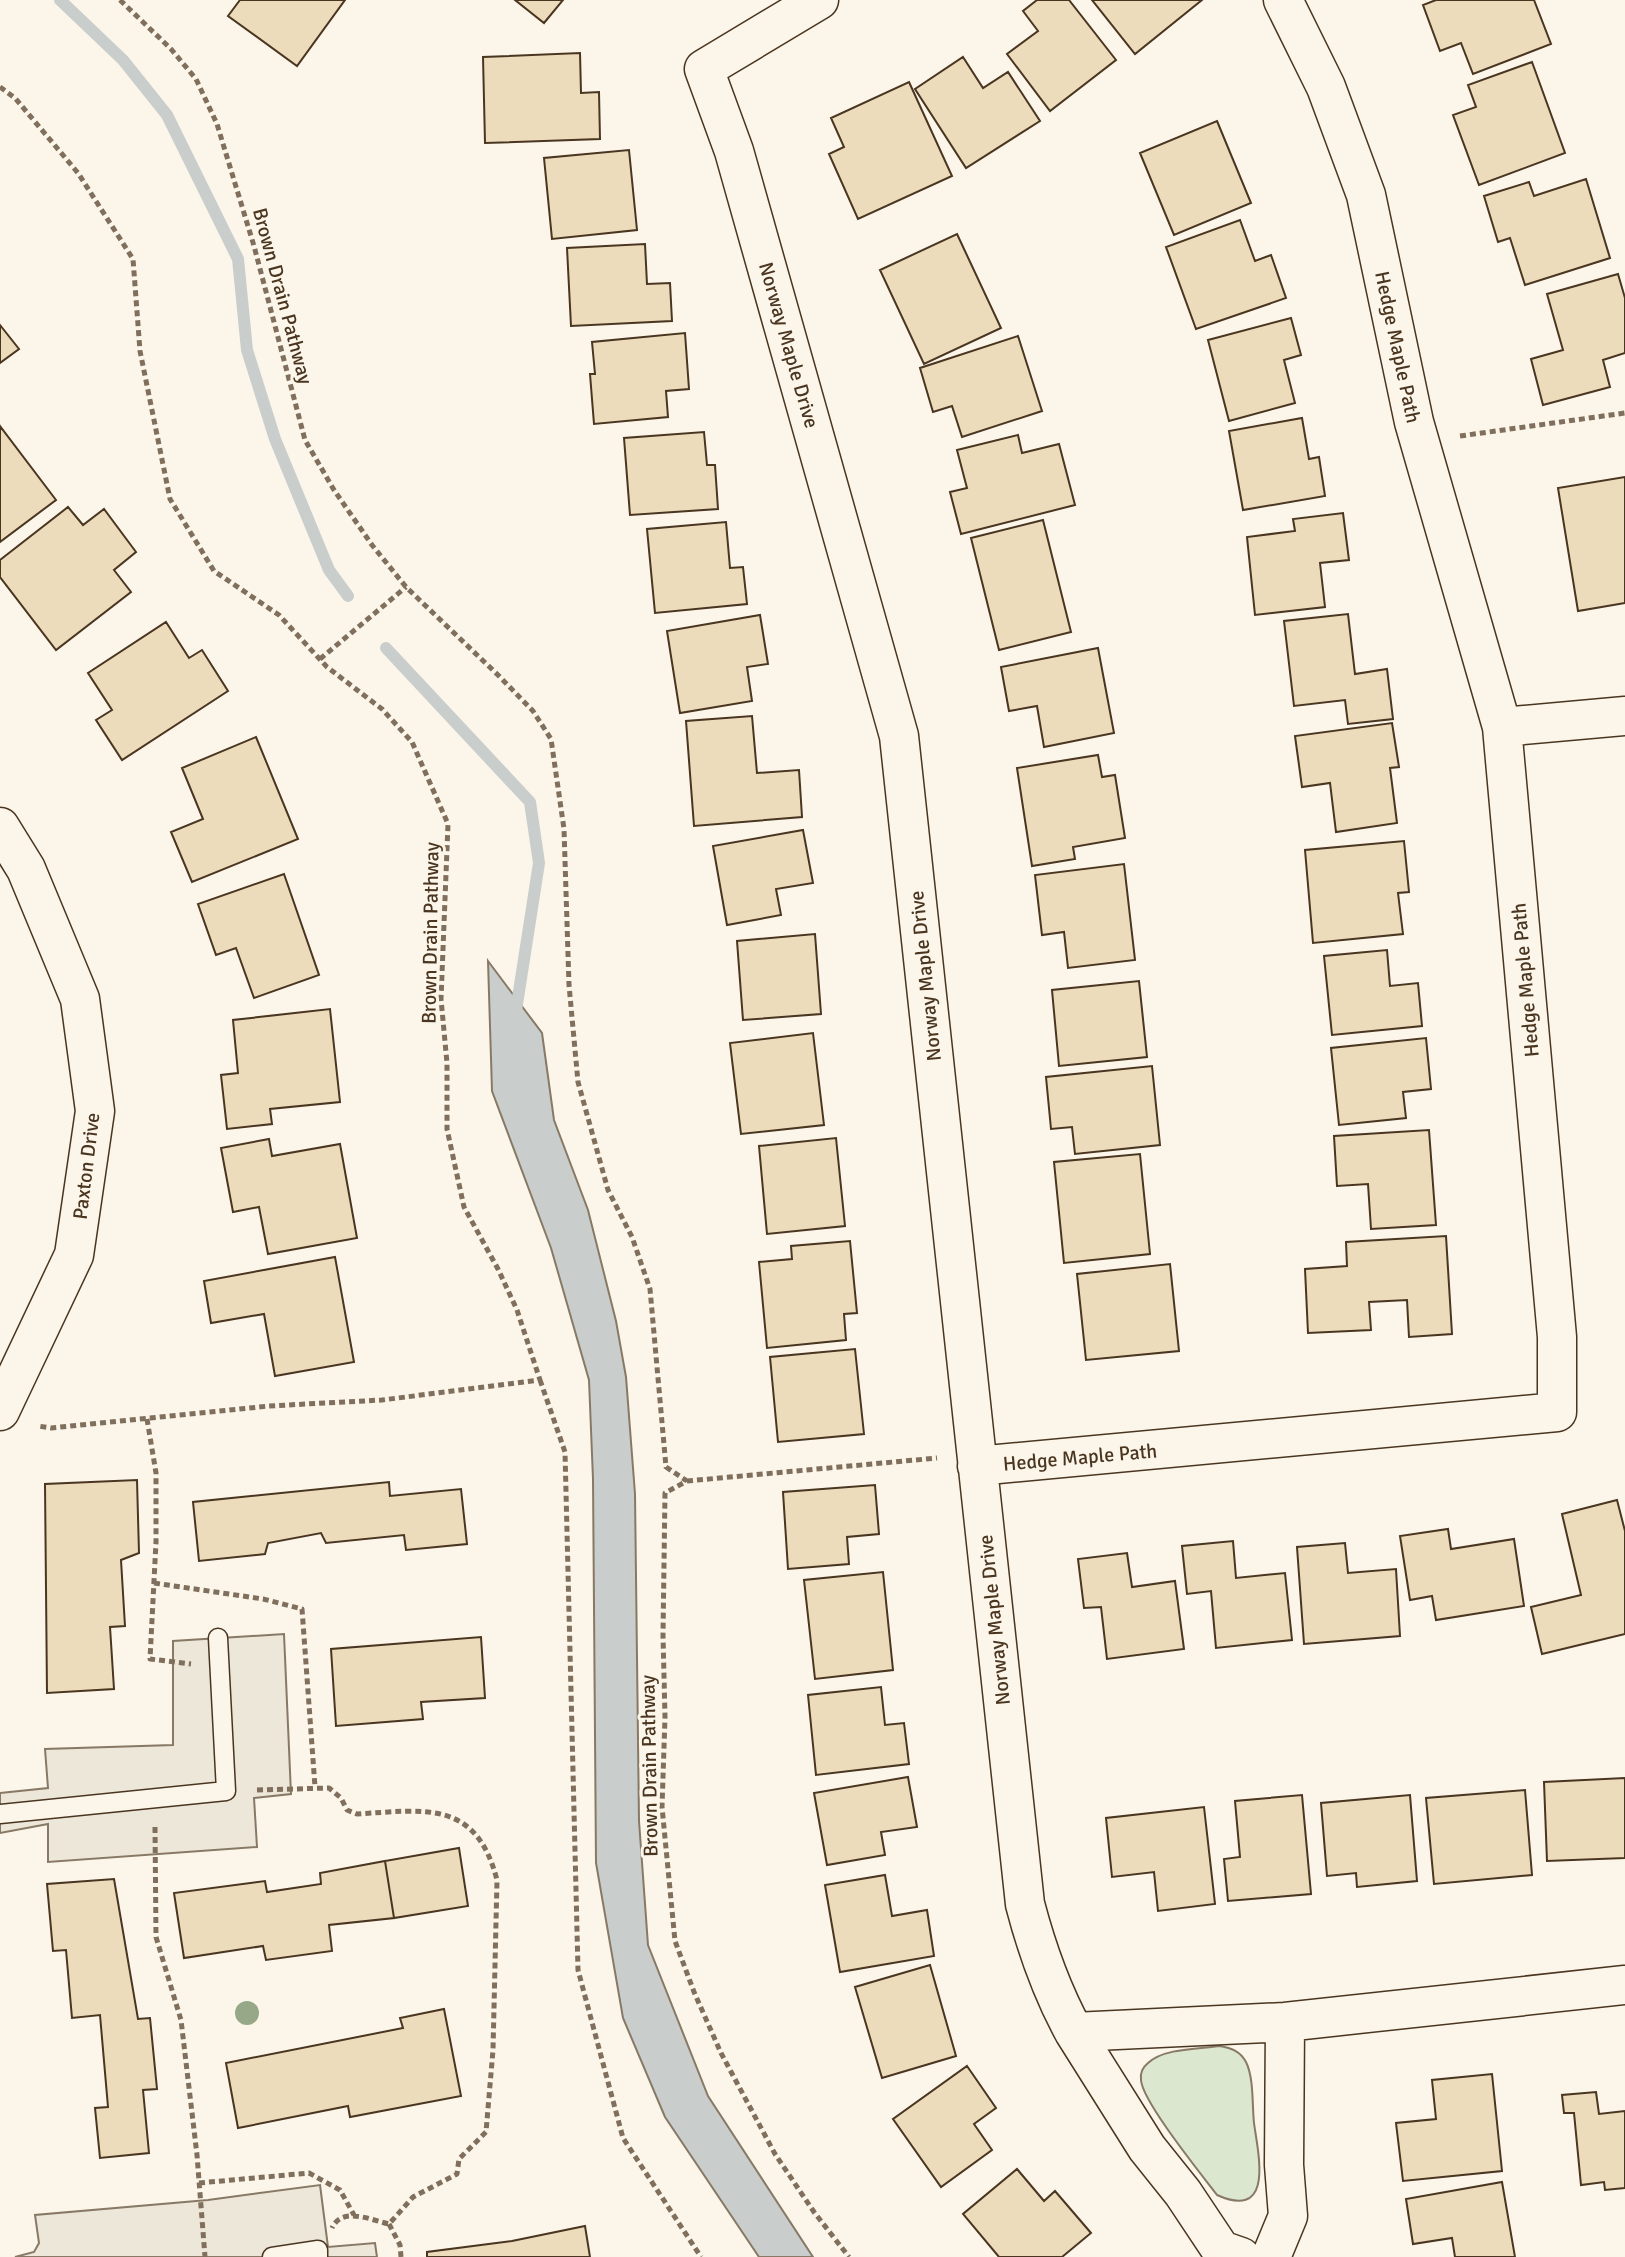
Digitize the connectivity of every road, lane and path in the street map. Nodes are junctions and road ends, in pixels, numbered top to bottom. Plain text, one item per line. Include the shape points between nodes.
1 (120, 0) edge
2 (819, 0) edge
3 (1283, 0) edge
4 (0, 87) edge
5 (1625, 413) edge
6 (1419, 441) junction
7 (406, 587) junction
8 (320, 659) junction
9 (1625, 716) edge
10 (1502, 727) junction
11 (0, 827) edge
12 (540, 1380) junction
13 (13, 1417) edge
14 (147, 1419) junction
15 (976, 1460) junction
16 (687, 1481) junction
17 (154, 1583) junction
18 (218, 1638) dead end
19 (220, 1667) junction
20 (315, 1787) junction
21 (226, 1791) junction
22 (155, 1798) junction
23 (0, 1814) edge
24 (1625, 1985) edge
25 (1285, 2022) junction
26 (1074, 2032) junction
27 (199, 2183) junction
28 (354, 2215) junction
29 (389, 2224) junction
30 (318, 2254) edge
31 (205, 2257) edge
32 (272, 2257) edge
33 (401, 2257) edge
34 (701, 2257) edge
35 (849, 2257) edge
36 (1241, 2257) edge
37 (1271, 2257) edge

1 - 7 path, Brown Drain Pathway via 196,79 239,194 305,440 334,490
2 - 15 street, Norway Maple Drive via 704,69 734,151 899,736
3 - 6 street, Hedge Maple Path via 1326,87 1366,195
4 - 8 path, Brown Drain Pathway via 78,173 133,259 140,351 170,499 214,571 279,615
5 - 6 path
6 - 10 street, Hedge Maple Path
7 - 8 path
7 - 16 path, Brown Drain Pathway via 533,711 551,739 564,829 578,1082 608,1190 650,1289 666,1467
8 - 12 path, Brown Drain Pathway via 382,709 412,742 448,824 441,999 447,1129 464,1207 504,1283
9 - 10 street
10 - 15 street, Hedge Maple Path via 1557,1337 1557,1412
11 - 13 street, Paxton Drive via 26,869 80,999 95,1111 74,1255
12 - 14 path via 382,1400
12 - 34 path, Brown Drain Pathway via 565,1452 578,1970 623,2138
13 - 14 path via 51,1428
14 - 17 path via 156,1473
15 - 16 path
15 - 26 street, Norway Maple Drive via 1025,1904 1053,1994
16 - 35 path, Brown Drain Pathway via 665,1493 662,1807 675,1941 721,2053 775,2154
17 - 19 path via 150,1659
17 - 20 path via 302,1609
18 - 19 lane
19 - 21 lane
20 - 21 path
20 - 29 path via 329,1788 357,1814 435,1812 455,1817 483,1841 497,1880 486,2132 459,2159 457,2174 413,2197
21 - 22 lane
22 - 23 lane
22 - 27 path via 156,1937 181,2020
24 - 25 street
25 - 26 street
25 - 37 street via 1288,2216
26 - 36 street, Norway Maple Drive via 1147,2148 1221,2250
27 - 28 path via 309,2173 340,2190
27 - 31 path
28 - 29 path
28 - 30 path via 335,2221 333,2244
29 - 33 path
30 - 32 lane

